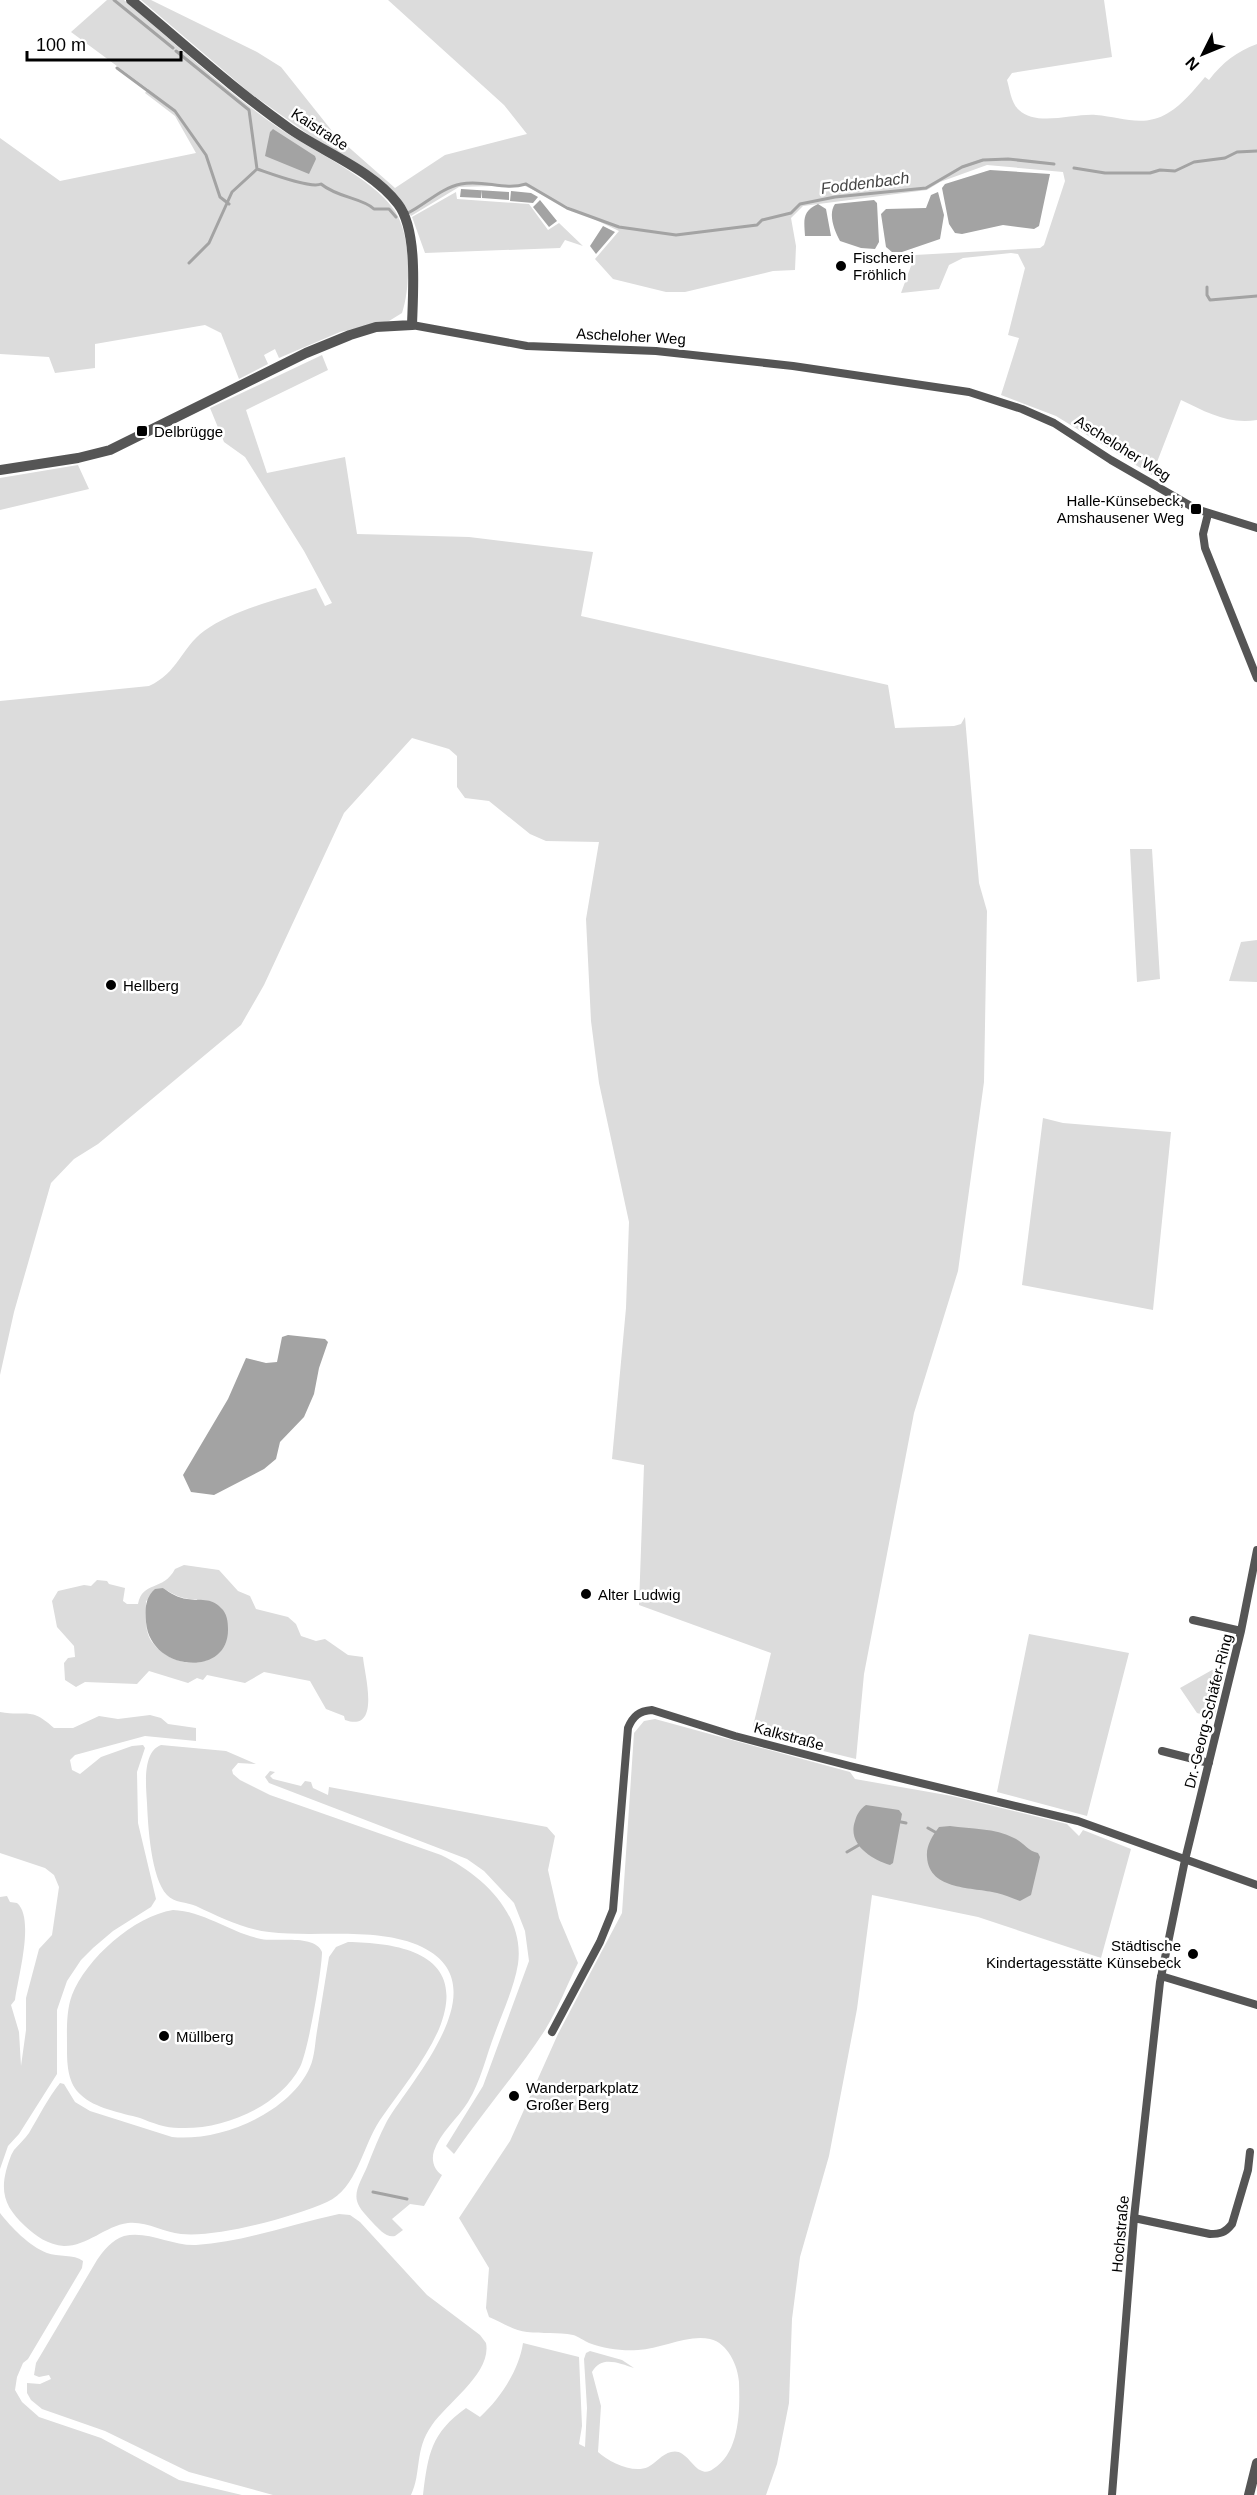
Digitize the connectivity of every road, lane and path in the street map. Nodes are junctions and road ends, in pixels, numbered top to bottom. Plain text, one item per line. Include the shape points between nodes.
1 (131, 0) edge
2 (412, 325) junction
3 (0, 470) edge
4 (1208, 514) junction
5 (1257, 528) edge
6 (1257, 678) edge
7 (1257, 1550) edge
8 (1255, 1571) edge
9 (1193, 1620) dead end
10 (1241, 1631) junction
11 (1162, 1751) dead end
12 (1209, 1763) junction
13 (1185, 1860) junction
14 (1257, 1885) edge
15 (1161, 1976) junction
16 (1257, 2005) edge
17 (552, 2032) dead end
18 (1250, 2152) dead end
19 (1134, 2218) junction
20 (1257, 2463) edge
21 (1112, 2495) edge
22 (1249, 2495) edge

1 - 2 street, Kaistraße via 265,111 375,182 399,205 412,253
2 - 3 street, Ascheloher Weg via 376,327 306,353 110,450
2 - 4 street, Ascheloher Weg via 527,346 656,351 794,366 969,392 1022,408 1053,423 1162,491
4 - 5 street, Ascheloher Weg
4 - 6 street via 1203,534 1205,548
7 - 8 street, Dr.-Georg-Schäfer-Ring
8 - 10 street, Dr.-Georg-Schäfer-Ring
9 - 10 street
10 - 12 street, Dr.-Georg-Schäfer-Ring
11 - 12 street
12 - 13 street, Dr.-Georg-Schäfer-Ring
13 - 14 street, Kalkstraße
13 - 15 street, Hochstraße
13 - 17 street, Kalkstraße via 1078,1821 644,1711 631,1720 628,1728 613,1910
15 - 16 street
15 - 19 street, Hochstraße
18 - 19 street via 1248,2170 1227,2231 1210,2234
19 - 21 street, Hochstraße
20 - 22 street

